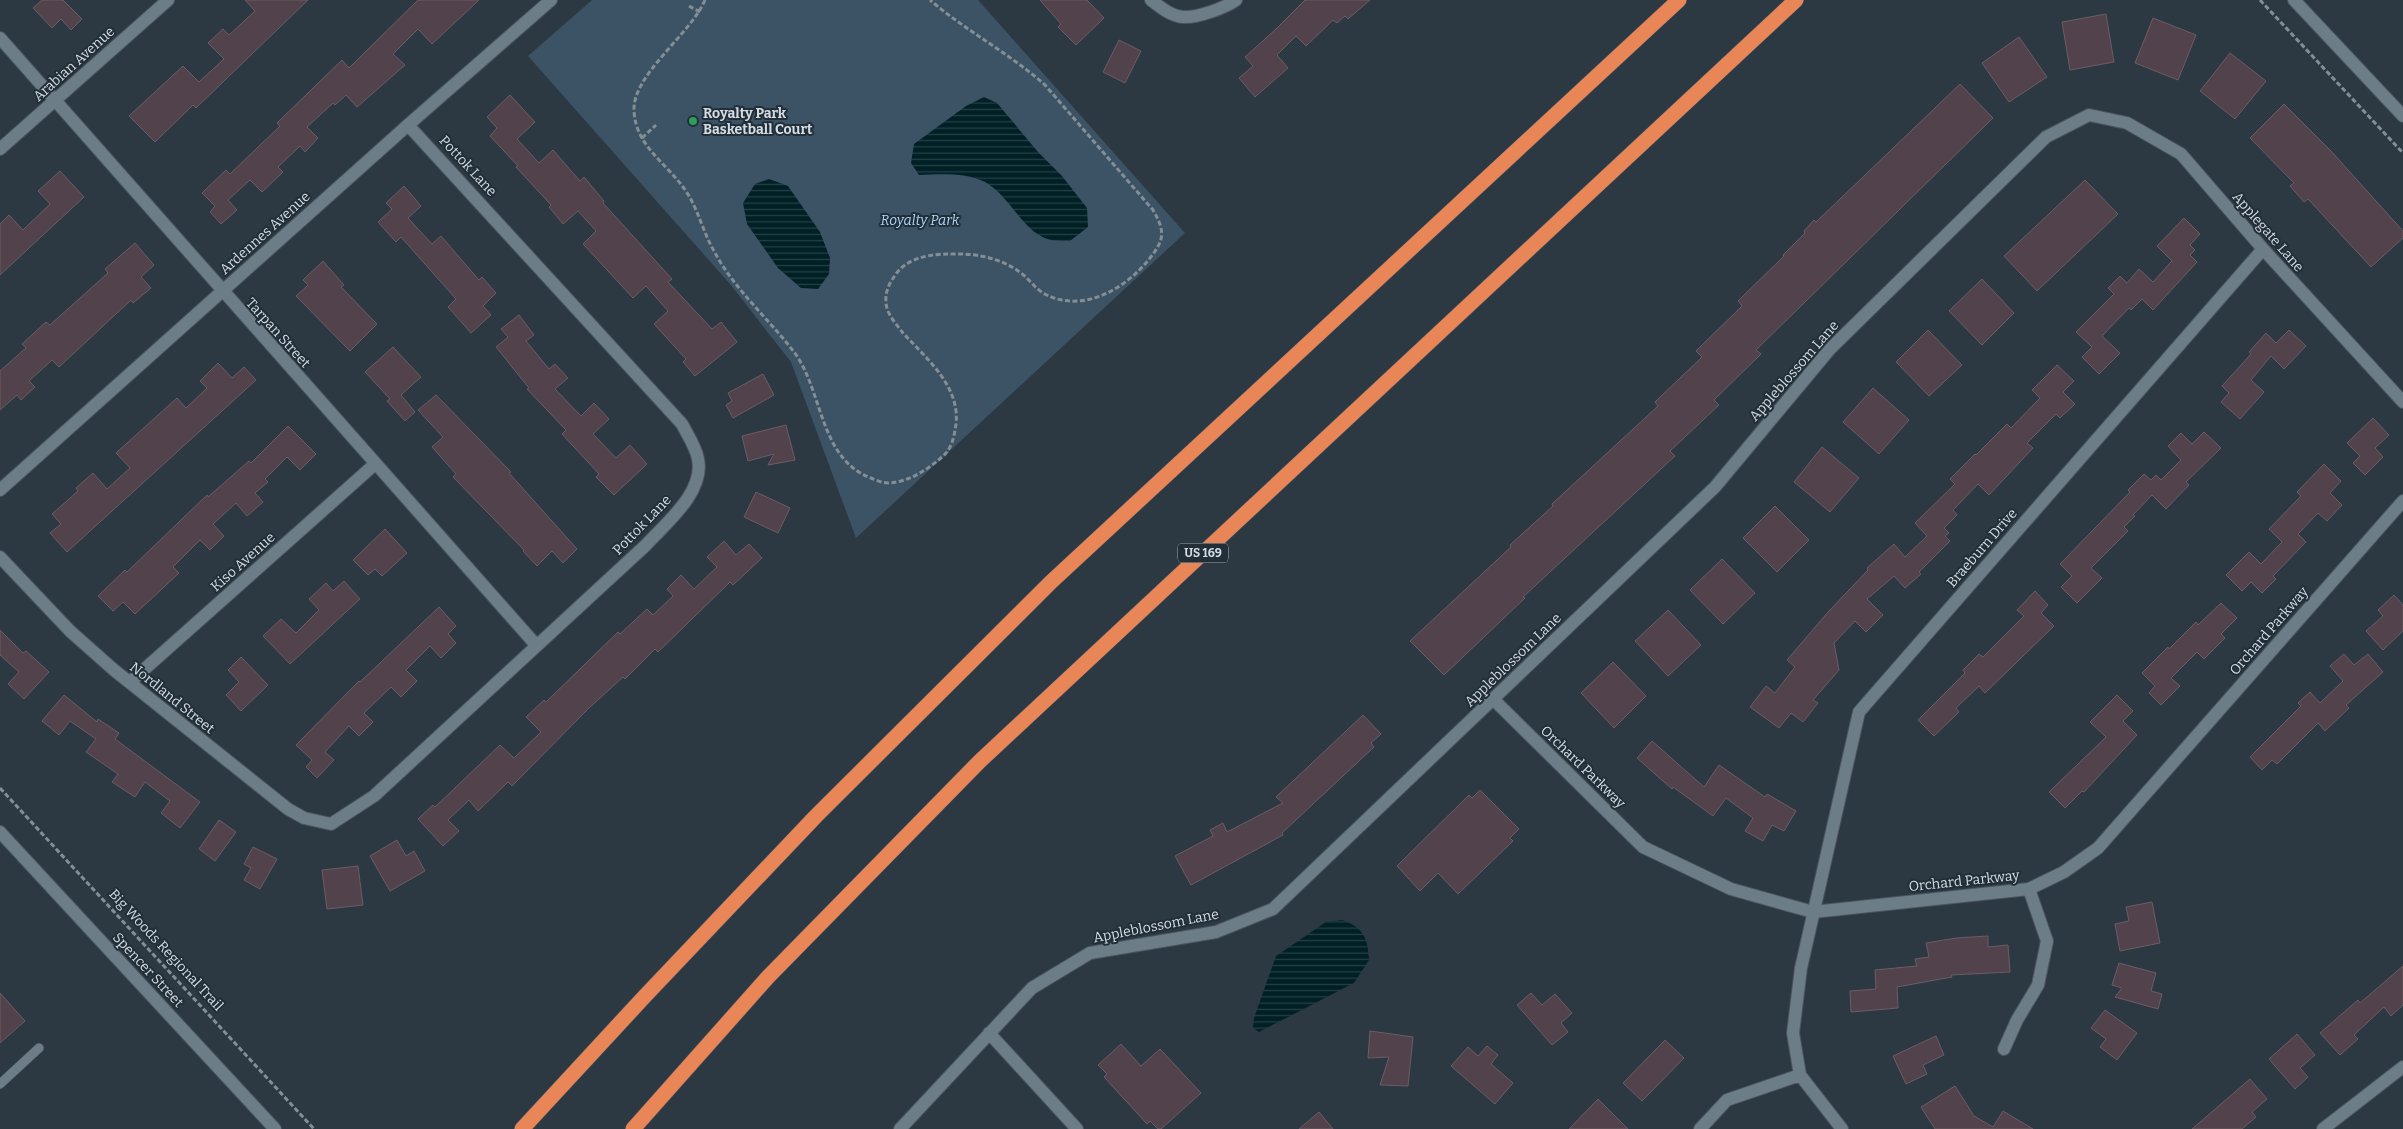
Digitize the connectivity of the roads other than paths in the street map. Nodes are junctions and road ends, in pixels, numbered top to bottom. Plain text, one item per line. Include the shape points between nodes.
1 (168, 0) edge
2 (551, 0) edge
3 (1151, 0) edge
4 (1236, 0) edge
5 (1679, 0) edge
6 (1796, 0) edge
7 (2294, 0) edge
8 (0, 38) edge
9 (55, 101) junction
10 (2089, 115) joint
11 (2403, 116) edge
12 (408, 124) junction
13 (0, 149) edge
14 (2263, 249) junction
15 (222, 292) junction
16 (2403, 402) edge
17 (375, 464) junction
18 (0, 490) edge
19 (2403, 501) edge
20 (0, 557) edge
21 (536, 645) junction
22 (130, 682) junction
23 (1493, 699) junction
24 (345, 814) joint
25 (0, 832) edge
26 (2029, 889) junction
27 (1813, 912) junction
28 (989, 1033) junction
29 (39, 1048) dead end
30 (2004, 1049) dead end
31 (2403, 1068) edge
32 (1800, 1075) junction
33 (0, 1084) edge
34 (275, 1129) edge
35 (522, 1129) edge
36 (633, 1129) edge
37 (900, 1129) edge
38 (1078, 1129) edge
39 (1700, 1129) edge
40 (1842, 1129) edge
41 (2323, 1129) edge

1 - 9 street, Arabian Avenue
2 - 12 street, Ardennes Avenue
3 - 4 street via 1163,10 1183,17 1225,8
5 - 35 highway via 1051,582 816,816
6 - 36 highway, US 169 via 980,761 768,977
7 - 11 street
8 - 9 street, Tarpan Street
9 - 13 street, Arabian Avenue
9 - 15 street, Tarpan Street
10 - 14 street, Applegate Lane via 2127,123 2181,154
10 - 23 street, Appleblossom Lane via 2046,137 1830,349 1715,487
12 - 15 street, Ardennes Avenue
12 - 21 street, Pottok Lane via 668,407 682,424 698,458 698,475 680,509 646,545
14 - 16 street, Applegate Lane
14 - 27 street, Braeburn Drive via 1859,712
15 - 17 street, Tarpan Street
15 - 18 street, Ardennes Avenue
17 - 21 street, Tarpan Street
17 - 22 street, Kiso Avenue
19 - 26 street, Orchard Parkway via 2098,848 2064,872
20 - 22 street, Nordland Street via 70,631
21 - 24 street, Pottok Lane via 374,796
22 - 24 street, Nordland Street via 304,818 331,824
23 - 27 street, Orchard Parkway via 1643,847 1731,889
23 - 28 street, Appleblossom Lane via 1273,910 1216,932 1090,953 1032,988
25 - 34 street, Spencer Street
26 - 27 street, Orchard Parkway
26 - 30 street via 2047,941 2038,985
27 - 32 street, Braeburn Drive via 1801,968 1794,1033
28 - 37 street, Appleblossom Lane
28 - 38 street
29 - 33 lane
31 - 41 street
32 - 39 street via 1727,1100
32 - 40 street

